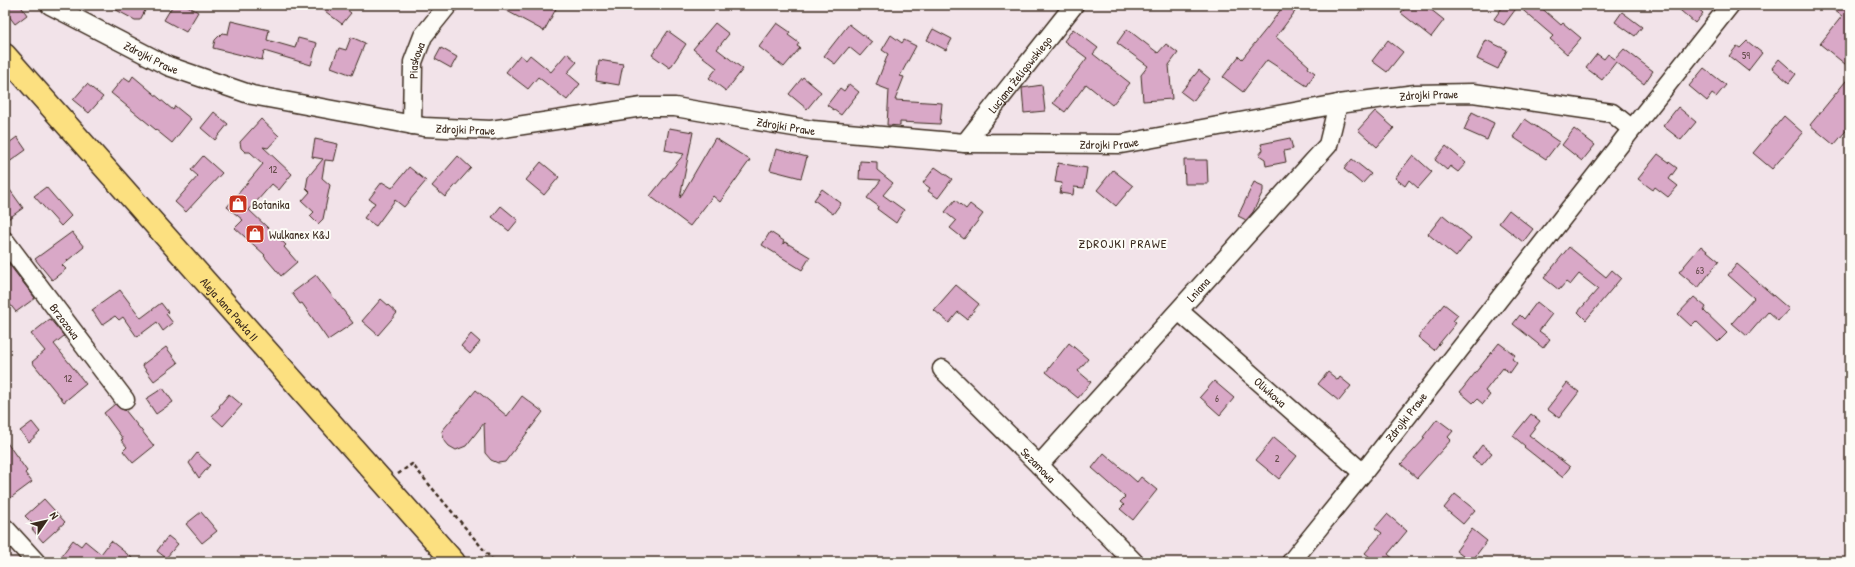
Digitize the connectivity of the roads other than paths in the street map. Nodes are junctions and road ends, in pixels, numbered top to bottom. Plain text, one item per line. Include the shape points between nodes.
1 (50, 5) edge
2 (448, 5) edge
3 (1074, 5) edge
4 (1730, 5) edge
5 (5, 55) edge
6 (1338, 104) junction
7 (412, 125) junction
8 (1632, 129) junction
9 (965, 143) junction
10 (5, 242) edge
11 (1179, 311) junction
12 (942, 369) dead end
13 (125, 400) dead end
14 (1039, 465) junction
15 (1363, 473) junction
16 (5, 528) edge
17 (36, 562) edge
18 (454, 562) edge
19 (1134, 562) edge
20 (1291, 562) edge

1 - 7 street, Zdrojki Prawe via 168,66 212,82 252,95
2 - 7 street, Piaskowa via 423,36 413,62
3 - 9 street, Lucjana Żeligowskiego
4 - 8 street
5 - 18 main road, Aleja Jana Pawła II
6 - 8 street, Zdrojki Prawe via 1416,94 1473,93 1612,113
6 - 9 street, Zdrojki Prawe via 1121,144
6 - 11 street, Lniana via 1328,146
7 - 9 street, Zdrojki Prawe via 491,130 642,107 675,107 812,130
8 - 15 street, Zdrojki Prawe
10 - 13 street, Brzozowa
11 - 14 street, Lniana
11 - 15 street, Oliwkowa
12 - 14 street, Sezamowa
14 - 19 street, Sezamowa
15 - 20 street, Zdrojki Prawe
16 - 17 street

